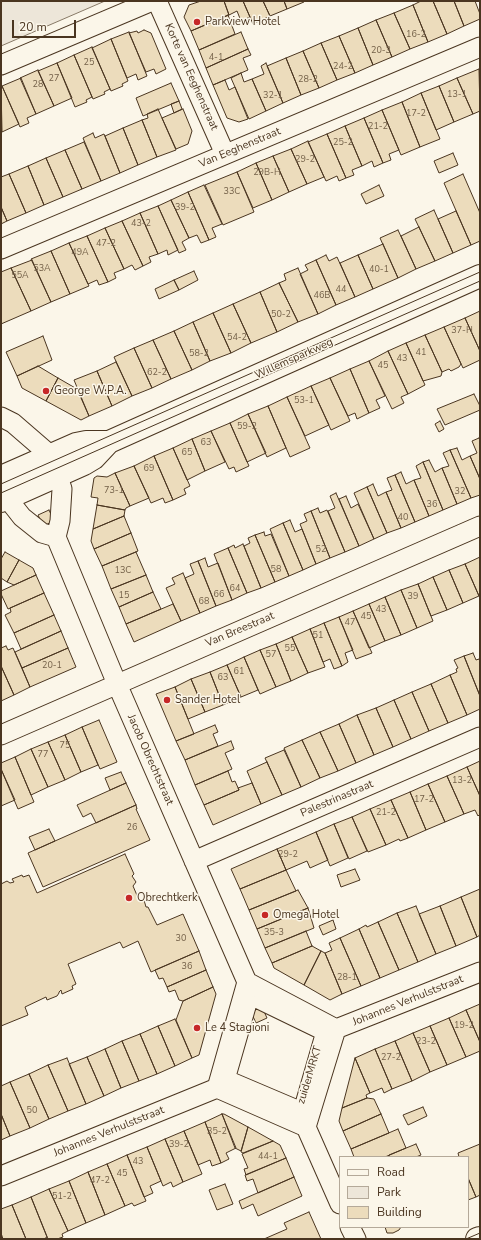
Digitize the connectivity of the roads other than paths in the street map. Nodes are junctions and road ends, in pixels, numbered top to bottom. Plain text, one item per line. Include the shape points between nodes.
1 (152, 1) edge
2 (157, 1) edge
3 (480, 47) edge
4 (1, 64) edge
5 (225, 154) junction
6 (1, 249) edge
7 (480, 276) edge
8 (1, 417) edge
9 (108, 442) junction
10 (50, 455) junction
11 (58, 476) junction
12 (1, 477) edge
13 (3, 495) edge
14 (480, 526) edge
15 (56, 537) junction
16 (116, 684) junction
17 (1, 735) edge
18 (480, 737) edge
19 (194, 861) junction
20 (480, 972) edge
21 (249, 990) junction
22 (336, 1029) junction
23 (217, 1088) junction
24 (306, 1126) junction
25 (1, 1176) edge
26 (339, 1202) edge
27 (350, 1228) edge
28 (480, 1238) edge
29 (356, 1239) edge
30 (477, 1239) edge

1 - 4 street
2 - 5 street, Korte van Eeghenstraat
3 - 5 street, Van Eeghenstraat
5 - 6 street, Van Eeghenstraat
7 - 9 street, Willemsparkweg
8 - 10 street via 13,422
9 - 10 street, Willemsparkweg via 76,444
9 - 11 street, Willemsparkweg via 94,458
10 - 11 street
10 - 12 street, Willemsparkweg
11 - 13 street, Willemsparkweg
11 - 15 street via 62,489 60,522
13 - 15 street via 42,533
14 - 16 street, Van Breestraat
15 - 16 street, Jacob Obrechtstraat
16 - 17 street, Van Breestraat
16 - 19 street, Jacob Obrechtstraat
18 - 19 street, Palestrinastraat
19 - 21 street, Jacob Obrechtstraat
20 - 22 street, Johannes Verhulststraat
21 - 21 street, zuiderMRKT via 228,1078 301,1109 322,1033
21 - 22 street
21 - 23 street
22 - 24 street
23 - 24 street
23 - 25 street, Johannes Verhulststraat
24 - 26 street
27 - 29 street
28 - 30 street

